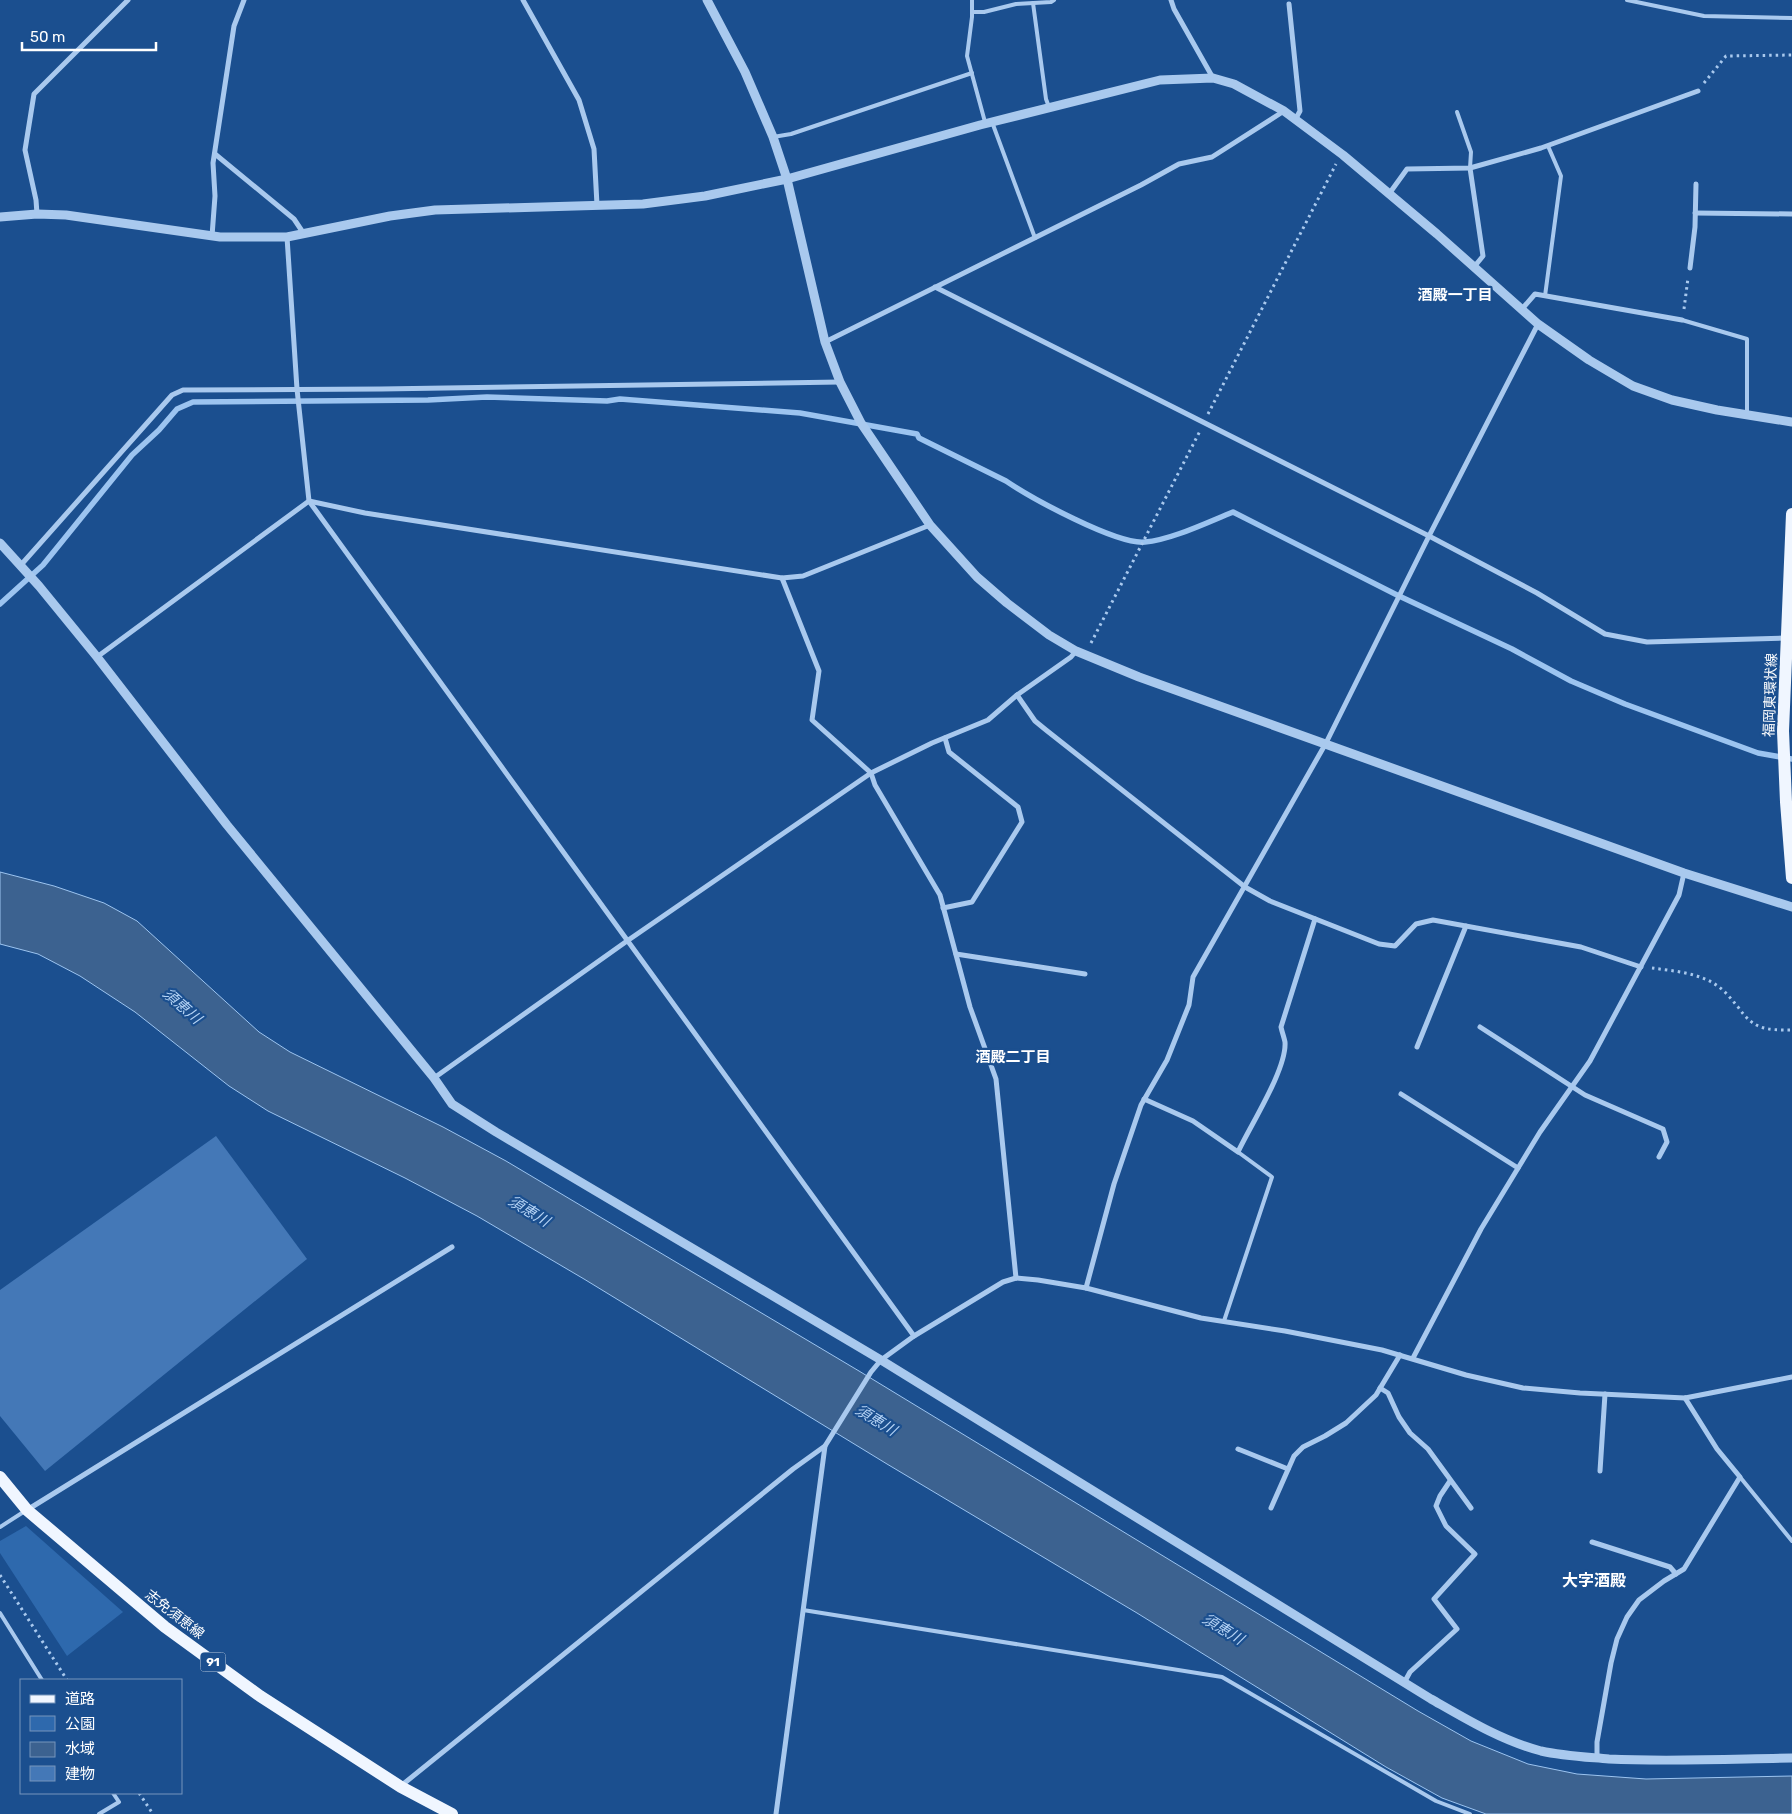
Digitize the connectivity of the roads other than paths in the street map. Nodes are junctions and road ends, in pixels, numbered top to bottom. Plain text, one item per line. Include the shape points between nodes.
1 (128, 0) edge
2 (244, 0) edge
3 (523, 0) edge
4 (707, 0) edge
5 (972, 0) edge
6 (1054, 0) edge
7 (1171, 0) edge
8 (1627, 0) edge
9 (1033, 3) junction
10 (1289, 4) dead end
11 (972, 12) junction
12 (1792, 18) edge
13 (972, 73) junction
14 (1213, 78) junction
15 (1698, 91) road end
16 (1049, 108) junction
17 (1284, 112) junction
18 (1457, 112) dead end
19 (1295, 120) junction
20 (989, 122) junction
21 (773, 137) junction
22 (1548, 146) junction
23 (215, 154) junction
24 (1470, 168) junction
25 (787, 180) junction
26 (1696, 184) dead end
27 (1389, 194) junction
28 (597, 205) junction
29 (1695, 213) junction
30 (37, 214) junction
31 (1792, 214) edge
32 (0, 218) edge
33 (304, 234) junction
34 (212, 236) junction
35 (287, 237) junction
36 (1035, 238) junction
37 (1474, 267) junction
38 (1690, 268) road end
39 (935, 287) junction
40 (1545, 296) junction
41 (1522, 309) junction
42 (1682, 320) joint
43 (1538, 324) junction
44 (825, 342) junction
45 (840, 382) junction
46 (297, 389) junction
47 (1747, 415) junction
48 (1792, 422) edge
49 (309, 501) junction
50 (1792, 514) edge
51 (930, 525) junction
52 (1429, 536) junction
53 (0, 543) edge
54 (20, 566) junction
55 (782, 578) junction
56 (1790, 638) edge
57 (1080, 653) junction
58 (97, 657) junction
59 (1017, 695) junction
60 (944, 738) junction
61 (1326, 743) junction
62 (871, 773) junction
63 (1684, 873) junction
64 (1792, 878) edge
65 (1245, 887) junction
66 (1792, 907) edge
67 (943, 908) junction
68 (1315, 919) junction
69 (1466, 926) junction
70 (627, 941) junction
71 (956, 954) junction
72 (1641, 967) junction
73 (1085, 974) dead end
74 (1480, 1027) dead end
75 (1417, 1047) dead end
76 (434, 1078) junction
77 (1572, 1087) junction
78 (1400, 1094) dead end
79 (1144, 1099) junction
80 (1238, 1152) junction
81 (1659, 1157) dead end
82 (1518, 1168) junction
83 (452, 1247) dead end
84 (1016, 1278) junction
85 (1086, 1288) junction
86 (1224, 1321) junction
87 (914, 1336) junction
88 (1400, 1355) junction
89 (1413, 1358) junction
90 (881, 1360) junction
91 (1792, 1377) edge
92 (1380, 1388) junction
93 (1605, 1394) junction
94 (1685, 1398) junction
95 (825, 1446) junction
96 (1238, 1449) dead end
97 (1288, 1469) junction
98 (1600, 1471) dead end
99 (0, 1477) edge
100 (1740, 1477) junction
101 (1450, 1481) junction
102 (1271, 1508) dead end
103 (1471, 1508) dead end
104 (27, 1510) junction
105 (0, 1527) edge
106 (1792, 1541) edge
107 (1592, 1542) dead end
108 (1676, 1574) junction
109 (803, 1610) junction
110 (0, 1613) edge
111 (41, 1679) edge
112 (1404, 1683) junction
113 (1597, 1758) junction
114 (1792, 1758) edge
115 (401, 1787) junction
116 (114, 1794) edge
117 (99, 1814) edge
118 (452, 1814) edge
119 (776, 1814) edge
120 (1470, 1814) edge

1 - 30 street via 34,94 25,150
2 - 23 street via 234,26
3 - 28 street via 579,100 594,149
4 - 21 street via 745,72
5 - 11 lane
6 - 9 lane
7 - 14 street
8 - 12 lane via 1704,16
9 - 11 lane
9 - 16 lane
10 - 19 street via 1300,111
11 - 13 lane via 967,56
13 - 20 lane
13 - 21 lane via 791,134
14 - 16 street via 1160,80
14 - 17 street via 1234,84
15 - 22 street
16 - 20 street
17 - 19 street
17 - 36 street via 1212,157 1178,164
18 - 24 lane via 1471,152
19 - 27 street
20 - 25 street
20 - 36 lane
21 - 25 street
22 - 24 street
22 - 40 lane via 1561,176
23 - 33 street via 294,219
23 - 34 street
24 - 27 street via 1407,169
24 - 37 street via 1483,256
25 - 28 street via 706,196 643,204
25 - 44 street
26 - 29 street
27 - 37 street
28 - 33 street via 434,210
29 - 31 street
29 - 38 street
30 - 32 street
30 - 34 street via 108,220
33 - 35 street
34 - 35 street
35 - 46 street
36 - 39 street
37 - 41 street
39 - 44 street
39 - 52 street
40 - 41 street via 1534,294
40 - 42 street
41 - 43 street
42 - 47 lane via 1747,338
43 - 47 street via 1633,386 1672,400
43 - 52 street
44 - 45 street
45 - 46 street
45 - 51 street via 861,423
46 - 49 street
46 - 54 street via 183,390 172,396
47 - 48 street
49 - 55 street
49 - 58 street
49 - 70 street
50 - 56 main road, 福岡東環状線
51 - 55 street via 803,576
51 - 57 street via 1007,603 1049,635
52 - 56 street via 1537,593 1604,634 1648,642
52 - 61 street
53 - 54 street
54 - 58 street
55 - 62 street via 818,671 812,720
56 - 64 main road, 福岡東環状線 via 1783,731
57 - 59 street
57 - 61 street
58 - 76 street via 227,826
59 - 60 street via 988,720
59 - 65 street via 1035,720
60 - 62 street
60 - 67 street via 949,752 1018,807 1022,822 972,902
61 - 63 street
61 - 65 street
62 - 67 street via 875,786 940,895
62 - 70 street
63 - 66 street
63 - 72 street via 1679,895
65 - 68 street
65 - 79 street via 1193,977 1189,1005 1168,1060
67 - 71 street
68 - 69 street via 1379,944 1394,946 1416,924 1433,920
68 - 80 street via 1280,1027 1285,1042 1282,1060
69 - 72 street via 1581,947
69 - 75 street
70 - 76 street
70 - 87 street
71 - 73 street
71 - 84 street via 970,1007 996,1079
72 - 77 street via 1590,1061
74 - 77 street
76 - 90 street via 452,1104 496,1132
77 - 81 street via 1662,1129 1667,1142
77 - 82 street
78 - 82 street
79 - 80 street via 1193,1121
79 - 85 street via 1114,1184
80 - 86 lane via 1272,1177
82 - 89 street via 1481,1228
83 - 104 street
84 - 85 street
84 - 87 street via 1003,1282
85 - 86 street
86 - 88 street
87 - 90 street
88 - 89 street
88 - 92 street
89 - 93 street via 1523,1388
90 - 95 street
90 - 112 street
91 - 94 street
92 - 97 street via 1346,1423 1303,1447
92 - 101 street via 1388,1393 1410,1434 1428,1449
93 - 94 street
93 - 98 street
94 - 100 street via 1717,1449
95 - 109 street
95 - 115 street
96 - 97 street
97 - 102 street
99 - 104 main road, 志免須恵線 / 91
100 - 106 lane
100 - 108 street via 1684,1569
101 - 103 street
101 - 112 street via 1436,1506 1446,1526 1475,1554 1434,1598 1457,1630 1410,1672
104 - 105 lane
104 - 115 main road, 志免須恵線 / 91 via 165,1627 260,1696
107 - 108 street via 1670,1568
108 - 113 street via 1639,1600 1617,1639 1597,1742
109 - 119 street
109 - 120 lane via 1222,1677 1436,1801
110 - 111 lane
112 - 113 street via 1506,1739 1542,1751
113 - 114 street via 1657,1761
115 - 118 main road, 志免須恵線 / 91
116 - 117 lane via 119,1802

